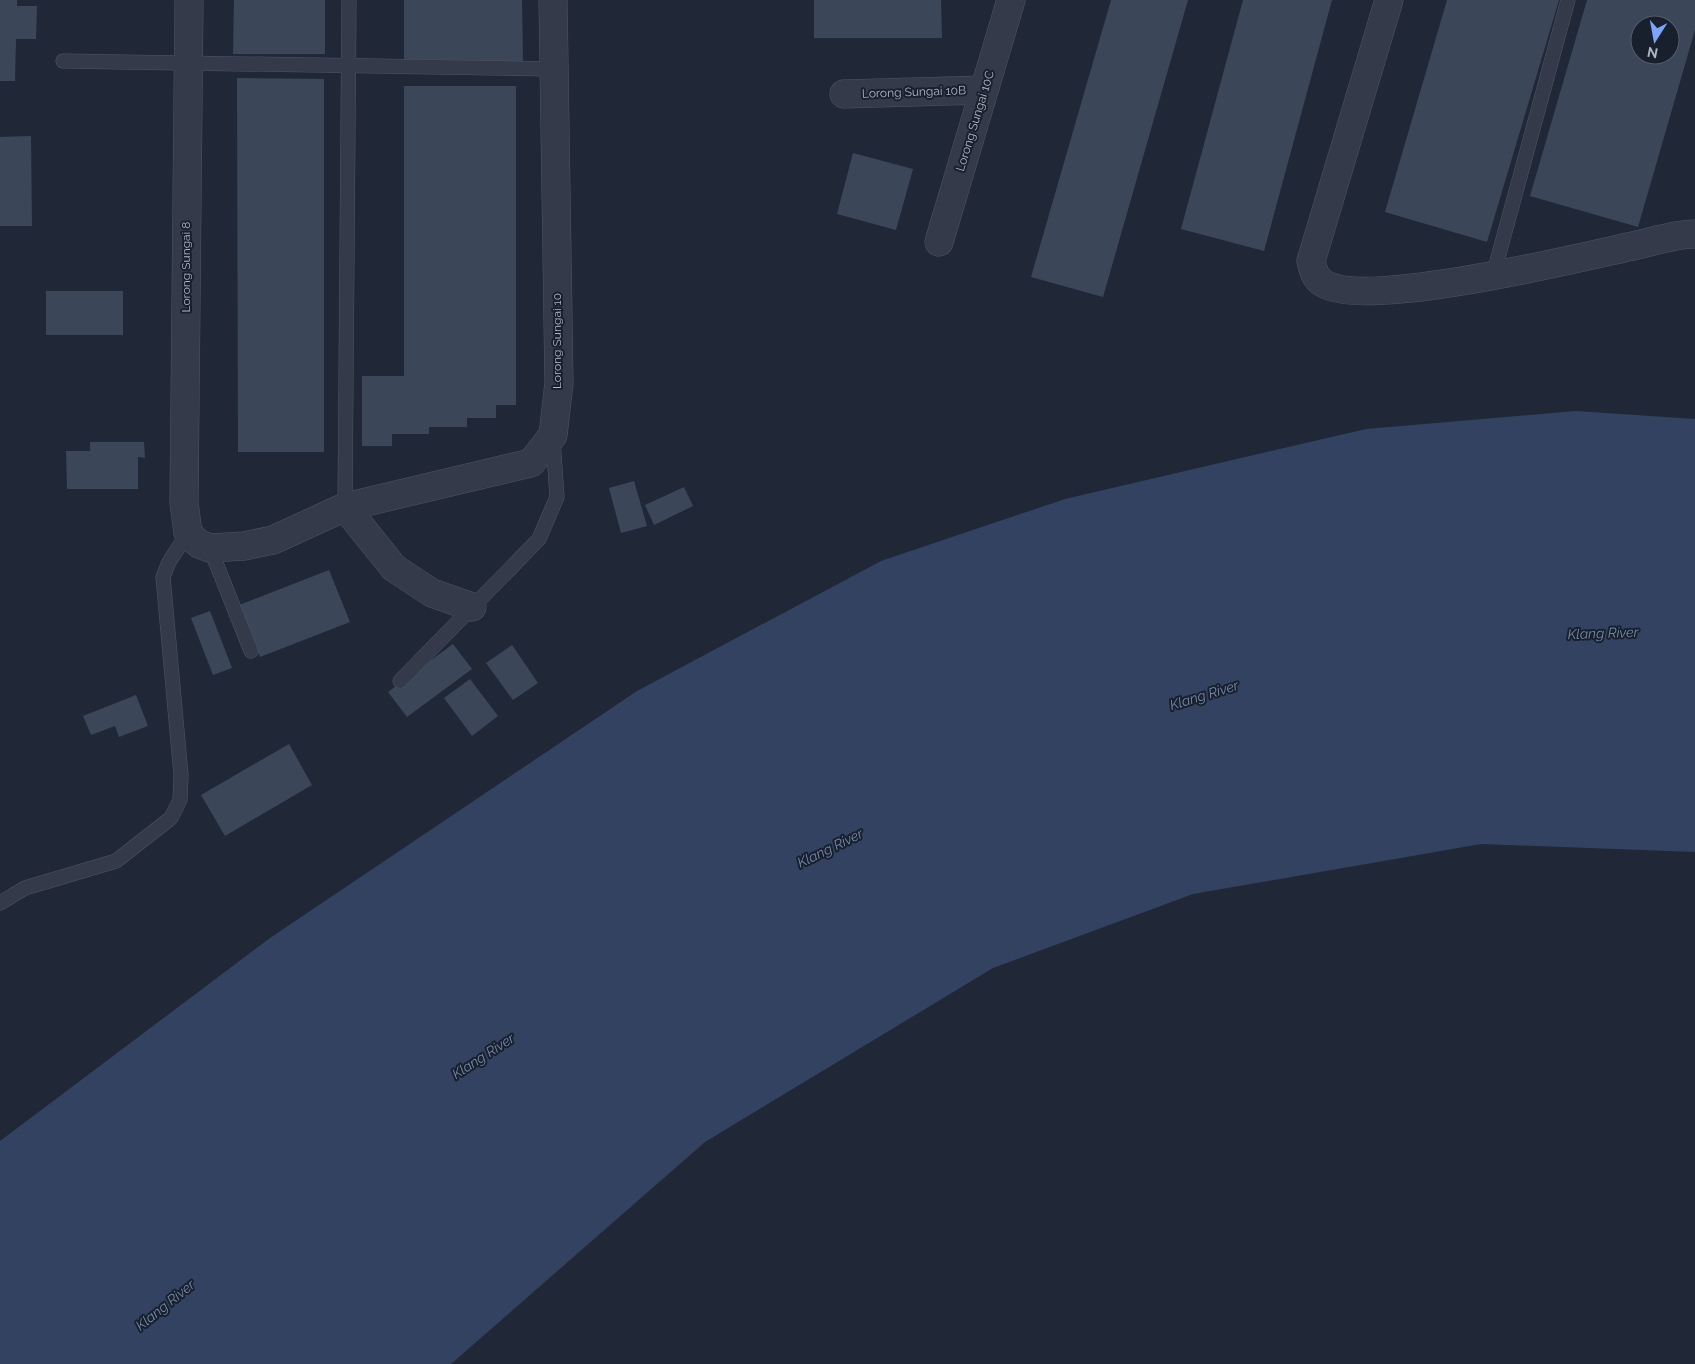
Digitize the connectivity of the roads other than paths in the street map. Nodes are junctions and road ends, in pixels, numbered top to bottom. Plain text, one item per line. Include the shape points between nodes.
1 (189, 0) edge
2 (349, 0) edge
3 (553, 0) edge
4 (1011, 0) edge
5 (1389, 0) edge
6 (1568, 0) edge
7 (63, 61) dead end
8 (188, 64) junction
9 (350, 65) junction
10 (553, 69) junction
11 (984, 90) junction
12 (844, 94) dead end
13 (1693, 228) edge
14 (939, 242) dead end
15 (1494, 276) junction
16 (553, 435) junction
17 (345, 507) junction
18 (188, 533) junction
19 (210, 548) junction
20 (472, 607) junction
21 (251, 651) dead end
22 (400, 681) dead end
23 (0, 903) edge

1 - 8 street, Lorong Sungai 8
2 - 9 lane
3 - 10 street, Lorong Sungai 10
4 - 11 street, Lorong Sungai 10C
5 - 15 street via 1311,261 1314,273 1324,284 1349,290 1378,291
6 - 15 lane
7 - 8 lane
8 - 9 lane
8 - 18 street, Lorong Sungai 8 via 184,503
9 - 10 lane
9 - 17 lane
10 - 16 street, Lorong Sungai 10 via 559,383
11 - 12 street, Lorong Sungai 10B
11 - 14 street, Lorong Sungai 10C
13 - 15 street
16 - 17 street via 531,463
16 - 20 lane via 557,497 539,539
17 - 19 street via 273,540
17 - 20 street via 394,568 432,593
18 - 19 street via 199,544
18 - 23 lane via 163,577 181,775 180,800 171,818 116,862 25,888
19 - 21 lane
20 - 22 lane

